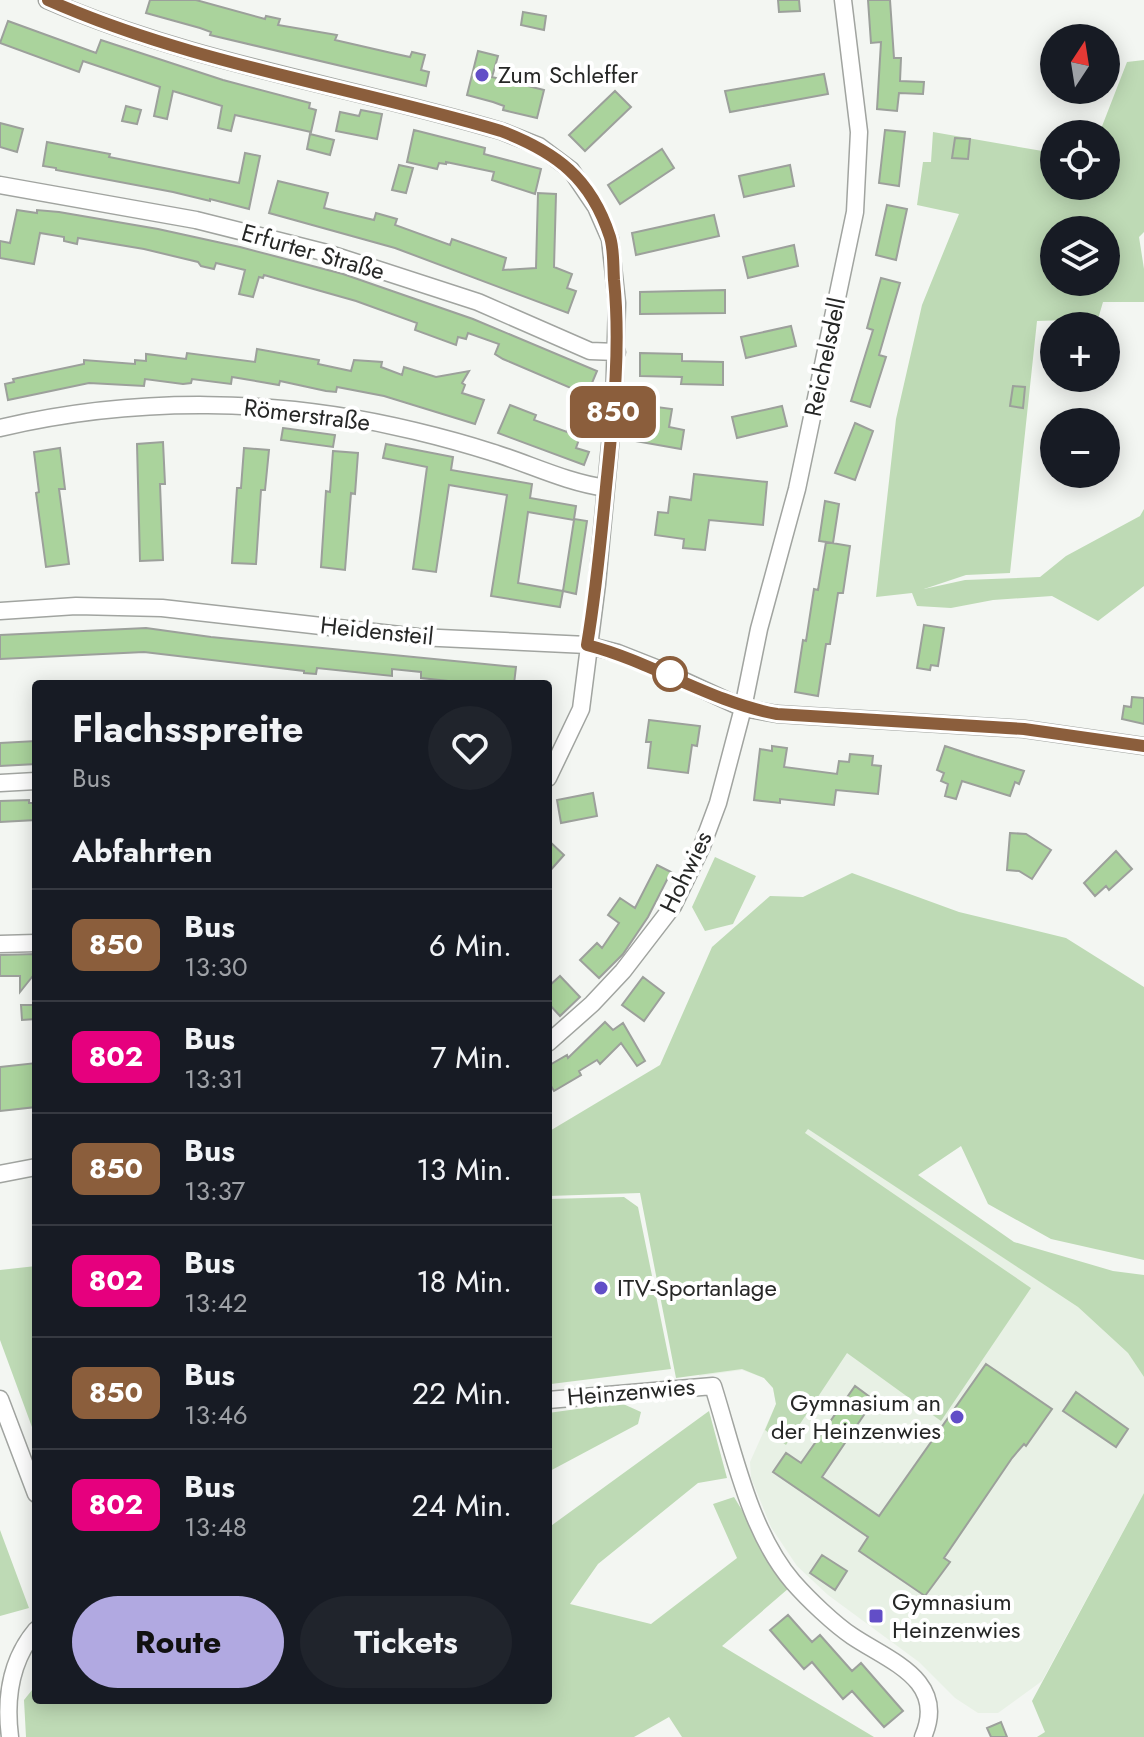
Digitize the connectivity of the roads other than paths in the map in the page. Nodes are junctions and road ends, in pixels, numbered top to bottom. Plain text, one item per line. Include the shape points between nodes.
1 (47, 0) edge
2 (843, 0) edge
3 (0, 185) edge
4 (617, 352) junction
5 (0, 428) edge
6 (606, 488) junction
7 (0, 611) edge
8 (587, 645) junction
9 (743, 708) junction
10 (1144, 746) edge
11 (552, 770) edge
12 (32, 781) edge
13 (0, 783) edge
14 (32, 943) edge
15 (0, 944) edge
16 (552, 1039) edge
17 (32, 1168) edge
18 (1, 1177) edge
19 (0, 1399) edge
20 (552, 1400) edge
21 (32, 1483) edge
22 (32, 1635) edge
23 (10, 1737) edge
24 (923, 1737) edge

1 - 4 street via 162,42 466,120 539,146 571,170 610,239
2 - 9 street, Reichelsdell via 859,132 855,212 797,489
3 - 4 street, Erfurter Straße via 196,220 327,253 478,302 590,351
4 - 6 street
5 - 6 street, Römerstraße via 135,408 273,407 415,431
6 - 8 street
7 - 8 street, Heidensteil via 162,608 418,637
8 - 9 street, Heidensteil via 656,668
8 - 11 street via 581,709
9 - 10 street, Heidensteil via 1024,729
9 - 16 street, Hohwies via 718,803 673,906 623,971
12 - 13 street
14 - 15 street
17 - 18 street
19 - 21 street
20 - 24 street, Heinzenwies via 713,1386 745,1494 762,1532 792,1581 850,1635 899,1663 922,1687 930,1708
22 - 23 street via 13,1668

